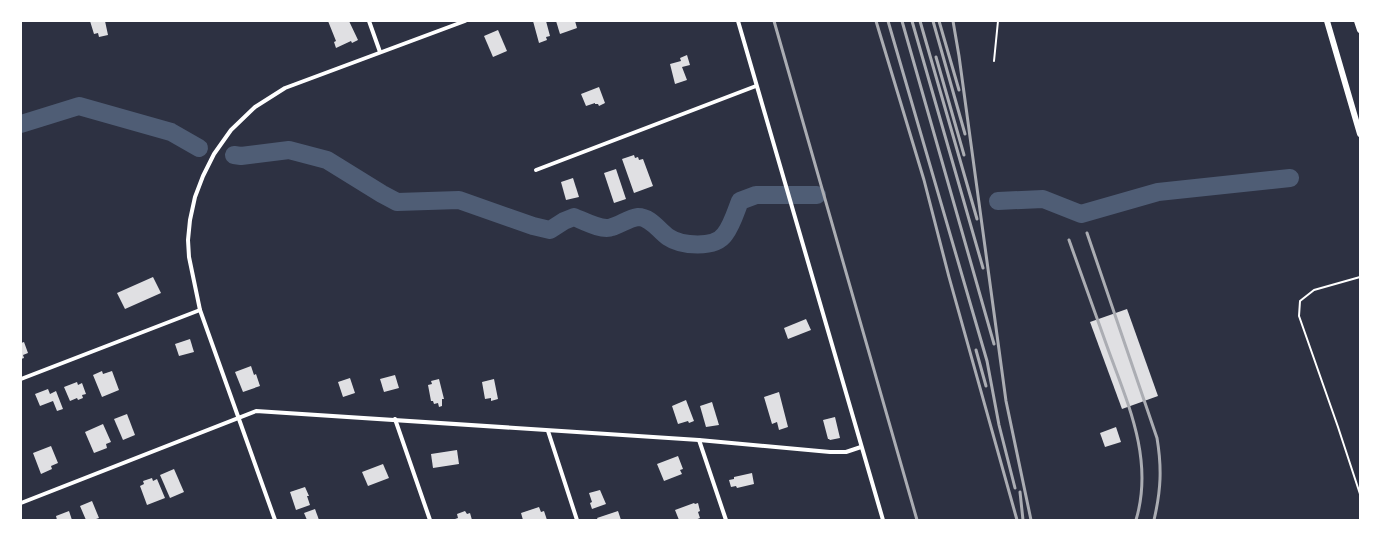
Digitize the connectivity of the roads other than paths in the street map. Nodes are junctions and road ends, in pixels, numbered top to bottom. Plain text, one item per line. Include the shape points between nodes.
1 (369, 21) edge
2 (465, 21) edge
3 (738, 21) edge
4 (998, 21) edge
5 (1327, 21) edge
6 (1357, 21) edge
7 (1360, 30) edge
8 (380, 52) junction
9 (994, 61) dead end
10 (756, 86) junction
11 (1360, 134) edge
12 (536, 170) dead end
13 (1360, 277) edge
14 (200, 310) junction
15 (21, 379) edge
16 (239, 416) junction
17 (394, 419) junction
18 (548, 431) junction
19 (699, 440) junction
20 (861, 447) junction
21 (1360, 494) edge
22 (21, 503) edge
23 (275, 520) edge
24 (430, 520) edge
25 (577, 520) edge
26 (726, 520) edge
27 (883, 520) edge

1 - 8 street
2 - 8 street
3 - 10 street
4 - 9 lane
5 - 11 main road
6 - 7 main road
8 - 14 street via 285,88 255,107 231,130 214,154 195,197 188,240
10 - 12 street
10 - 20 street
13 - 21 lane via 1314,290 1300,301 1299,316
14 - 15 street
14 - 16 street
16 - 17 street via 256,411
16 - 22 street
16 - 23 street
17 - 18 street
17 - 24 street
18 - 19 street
18 - 25 street
19 - 20 street via 830,452 846,452
19 - 26 street
20 - 27 street

